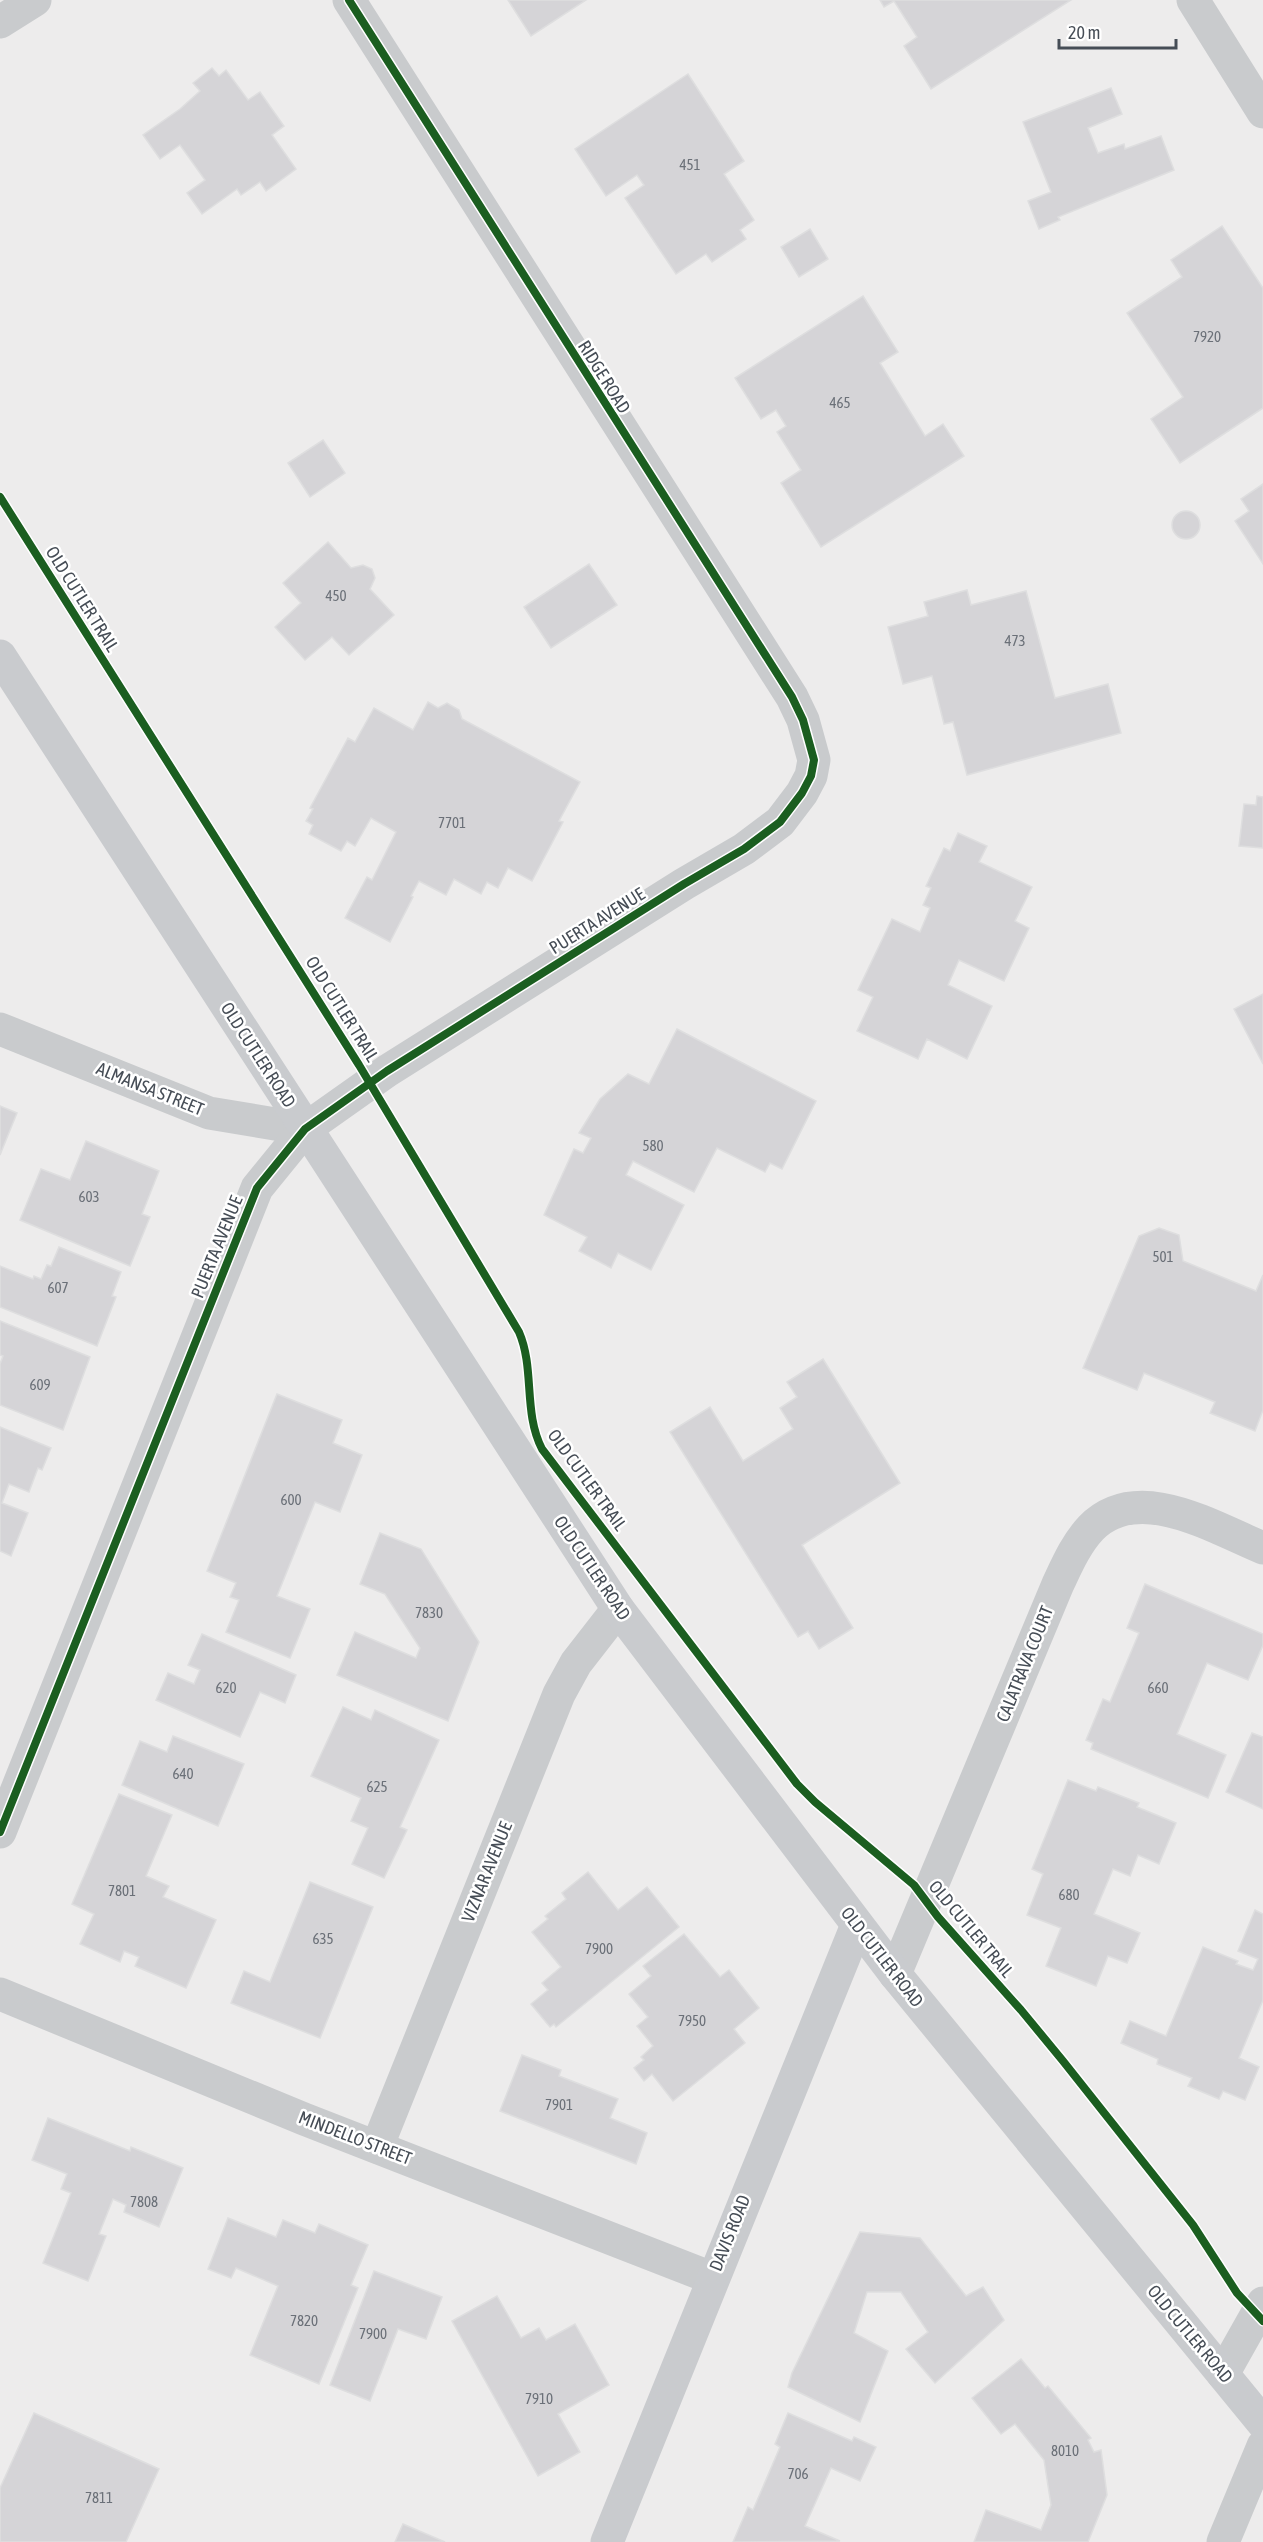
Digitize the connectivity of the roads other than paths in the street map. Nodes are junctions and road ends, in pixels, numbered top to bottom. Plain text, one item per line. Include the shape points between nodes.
1 (35, 0) edge
2 (349, 0) edge
3 (1193, 0) edge
4 (0, 22) edge
5 (1263, 112) edge
6 (0, 656) edge
7 (811, 776) joint
8 (0, 1029) edge
9 (305, 1129) junction
10 (1263, 1548) edge
11 (618, 1609) junction
12 (0, 1832) edge
13 (857, 1925) junction
14 (895, 1974) junction
15 (0, 1994) edge
16 (378, 2146) junction
17 (712, 2278) junction
18 (1263, 2303) edge
19 (1223, 2374) junction
20 (1263, 2423) edge
21 (1263, 2446) edge
22 (607, 2542) edge
23 (1223, 2542) edge

1 - 4 street
2 - 7 street, RIDGE ROAD via 792,698 811,741
3 - 5 street
6 - 9 main road, OLD CUTLER ROAD
7 - 9 street, PUERTA AVENUE via 780,822 744,849 387,1071
8 - 9 street, ALMANSA STREET via 209,1113
9 - 11 main road, OLD CUTLER ROAD
9 - 12 street, PUERTA AVENUE via 257,1188
10 - 14 street, CALATRAVA COURT via 1152,1506 1118,1510 1092,1528 1058,1584
11 - 13 main road, OLD CUTLER ROAD
11 - 16 street, VIZNAR AVENUE via 576,1663 559,1694
13 - 14 main road, OLD CUTLER ROAD
13 - 17 main road, DAVIS ROAD
14 - 19 main road, OLD CUTLER ROAD
15 - 16 street, MINDELLO STREET
16 - 17 street, MINDELLO STREET
17 - 22 main road, DAVIS ROAD
18 - 19 street
19 - 20 main road, OLD CUTLER ROAD
21 - 23 street

